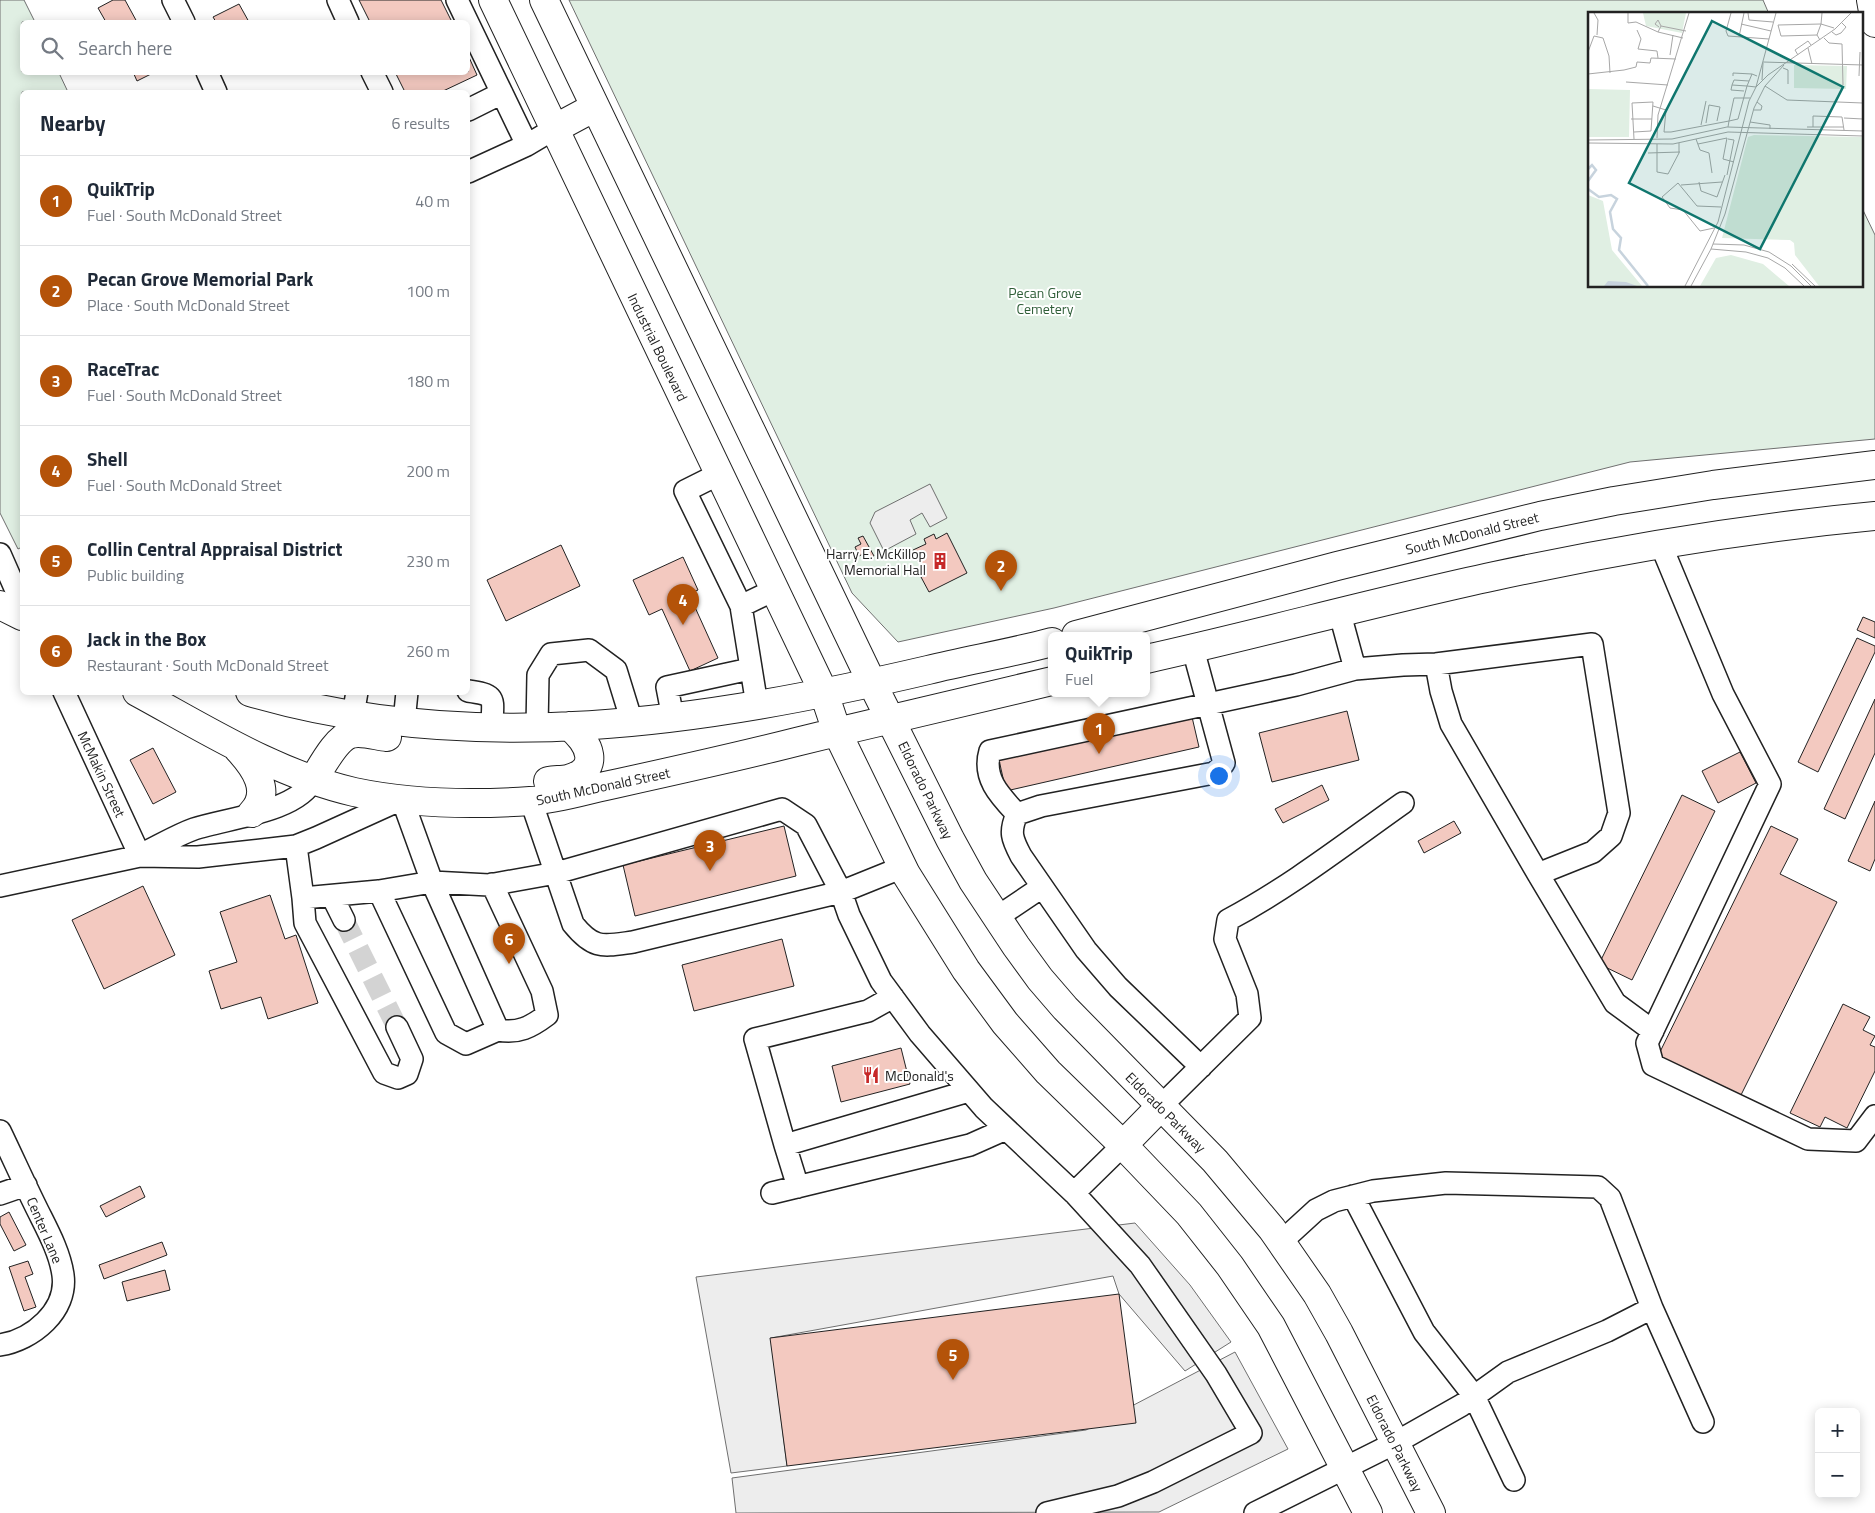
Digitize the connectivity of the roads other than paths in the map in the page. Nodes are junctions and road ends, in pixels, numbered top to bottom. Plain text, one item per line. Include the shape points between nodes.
1 (174, 0) edge
2 (338, 0) edge
3 (457, 0) edge
4 (544, 0) edge
5 (1871, 0) edge
6 (496, 1) edge
7 (183, 20) edge
8 (347, 20) edge
9 (467, 20) edge
10 (1875, 23) edge
11 (470, 27) edge
12 (208, 75) edge
13 (374, 75) edge
14 (215, 90) edge
15 (381, 90) edge
16 (502, 93) junction
17 (595, 107) junction
18 (470, 109) edge
19 (554, 129) junction
20 (527, 145) junction
21 (470, 171) edge
22 (1875, 465) edge
23 (719, 474) junction
24 (1875, 516) edge
25 (1661, 545) junction
26 (0, 554) edge
27 (774, 590) junction
28 (20, 599) edge
29 (0, 604) edge
30 (741, 606) junction
31 (1182, 607) junction
32 (1340, 614) junction
33 (20, 615) edge
34 (1087, 632) edge
35 (1048, 649) edge
36 (1193, 649) junction
37 (1150, 658) edge
38 (1436, 664) junction
39 (750, 669) junction
40 (1355, 670) junction
41 (1048, 682) edge
42 (872, 683) junction
43 (470, 691) edge
44 (824, 693) junction
45 (65, 695) edge
46 (143, 695) edge
47 (261, 695) edge
48 (407, 695) edge
49 (355, 704) edge
50 (1207, 704) junction
51 (757, 705) junction
52 (672, 718) junction
53 (891, 719) junction
54 (404, 722) junction
55 (632, 722) junction
56 (569, 726) junction
57 (534, 727) junction
58 (492, 728) junction
59 (837, 732) junction
60 (235, 746) junction
61 (314, 780) junction
62 (402, 799) junction
63 (532, 801) junction
64 (463, 803) junction
65 (1403, 803) dead end
66 (252, 813) junction
67 (1017, 814) junction
68 (296, 846) junction
69 (140, 856) junction
70 (903, 867) junction
71 (556, 873) junction
72 (1538, 874) junction
73 (432, 882) junction
74 (492, 884) junction
75 (0, 886) edge
76 (1042, 887) junction
77 (379, 891) junction
78 (841, 892) junction
79 (332, 896) junction
80 (303, 898) junction
81 (996, 918) junction
82 (344, 920) tunnel mouth
83 (893, 997) junction
84 (397, 1027) tunnel mouth
85 (498, 1030) junction
86 (1653, 1031) junction
87 (1202, 1067) junction
88 (970, 1091) junction
89 (1161, 1106) junction
90 (1875, 1116) edge
91 (1006, 1129) junction
92 (0, 1132) edge
93 (785, 1145) junction
94 (1123, 1145) junction
95 (26, 1185) junction
96 (798, 1187) junction
97 (1074, 1193) junction
98 (0, 1194) edge
99 (772, 1194) dead end
100 (1353, 1196) junction
101 (1281, 1242) junction
102 (1652, 1308) junction
103 (0, 1345) edge
104 (1474, 1396) junction
105 (1703, 1422) dead end
106 (1395, 1443) junction
107 (1345, 1469) junction
108 (1514, 1480) dead end
109 (1047, 1513) edge
110 (1255, 1513) edge
111 (1368, 1513) edge
112 (1431, 1513) edge

1 - 7 street
2 - 8 street
3 - 9 street
4 - 17 main road
5 - 10 main road
6 - 19 main road, Industrial Boulevard
11 - 16 street
12 - 14 street
13 - 15 street
16 - 18 street
16 - 20 street
17 - 19 main road
17 - 42 main road
19 - 20 street
19 - 23 main road, Industrial Boulevard
20 - 21 street
22 - 31 main road, South McDonald Street via 1713,485 1540,516
23 - 27 main road, Industrial Boulevard
23 - 30 street via 686,491
24 - 25 main road
25 - 32 main road via 1493,576
25 - 86 street via 1723,694 1770,784
26 - 28 street
27 - 30 street
27 - 44 main road, Industrial Boulevard
29 - 33 main road
30 - 39 street
31 - 34 main road, South McDonald Street
31 - 36 main road
32 - 36 main road
32 - 40 street
35 - 42 main road
36 - 37 main road
36 - 50 street
38 - 40 street
38 - 72 street via 1451,724
38 - 72 street via 1592,644 1619,813 1611,836 1593,852
39 - 51 street
39 - 52 street via 667,687
40 - 50 street
41 - 53 main road, South McDonald Street
42 - 44 main road
42 - 53 main road, Eldorado Parkway
43 - 58 street via 487,693 490,697
44 - 51 main road
44 - 59 main road, Industrial Boulevard
45 - 69 street, McMakin Street
46 - 60 main road, South McDonald Street
47 - 49 main road via 299,705
48 - 54 street
49 - 54 main road
50 - 67 street via 1224,763 1214,772 1041,806
50 - 67 street via 990,751 987,762 995,791
51 - 52 main road
52 - 55 main road
53 - 59 main road, South McDonald Street
53 - 81 main road, Eldorado Parkway via 950,838
54 - 58 main road
55 - 56 main road
55 - 57 street via 616,670 589,650 551,654 538,675
56 - 57 main road
56 - 64 main road via 584,739 589,752 586,768 581,773 568,779 491,789
57 - 58 main road
57 - 61 main road via 487,740 442,744 352,733 334,748
59 - 63 main road, South McDonald Street
59 - 70 main road
60 - 61 main road, South McDonald Street
60 - 66 main road via 253,766 260,782 259,804
61 - 62 main road, South McDonald Street via 352,791
61 - 66 street via 295,798
62 - 64 main road, South McDonald Street
62 - 68 street
62 - 73 street
63 - 64 main road, South McDonald Street
63 - 71 street
65 - 87 street via 1297,878 1228,920 1225,939 1247,994 1250,1018
66 - 69 street via 192,829
67 - 76 street via 1011,826 1012,841
68 - 69 street via 198,857
68 - 80 street
69 - 75 street
70 - 78 street
70 - 94 main road via 966,970 1005,1023 1048,1072
71 - 74 street
71 - 78 street via 573,924 584,937 602,946 633,942
71 - 78 street via 782,809 806,825
72 - 86 street via 1616,1003
73 - 74 street
73 - 77 street
73 - 85 street
74 - 85 street via 542,991 548,1015 520,1030
76 - 81 street
76 - 87 street via 1086,950 1118,988
77 - 79 street
77 - 85 street via 446,1033 466,1044
78 - 83 street via 881,981
79 - 80 street
79 - 82 street
80 - 84 street via 305,923 384,1074 398,1078 407,1074 412,1058
81 - 89 main road, Eldorado Parkway via 1040,980
83 - 88 street via 920,1034
83 - 93 street via 868,1010 755,1039
86 - 90 street via 1647,1043 1653,1065 1808,1139 1856,1140
87 - 89 street
88 - 91 street
88 - 93 street
89 - 94 main road
89 - 101 main road, Eldorado Parkway via 1215,1161
91 - 96 street via 970,1145
91 - 97 street
92 - 95 street, Center Lane
93 - 96 street
94 - 97 street
94 - 107 main road via 1189,1214 1254,1300 1288,1356
95 - 98 street, Center Lane
95 - 103 street, Center Lane via 52,1240 63,1275 63,1291 39,1327 24,1338
96 - 99 street
97 - 109 street via 1140,1265 1216,1374 1251,1433 1118,1496
100 - 101 street via 1316,1210
100 - 102 street via 1446,1183 1598,1187 1610,1198
100 - 104 street via 1424,1332
101 - 106 main road, Eldorado Parkway via 1339,1332
102 - 104 street via 1607,1331 1508,1372
102 - 105 street
104 - 106 street
104 - 108 street
106 - 107 street
106 - 112 main road, Eldorado Parkway
107 - 110 street
107 - 111 main road

